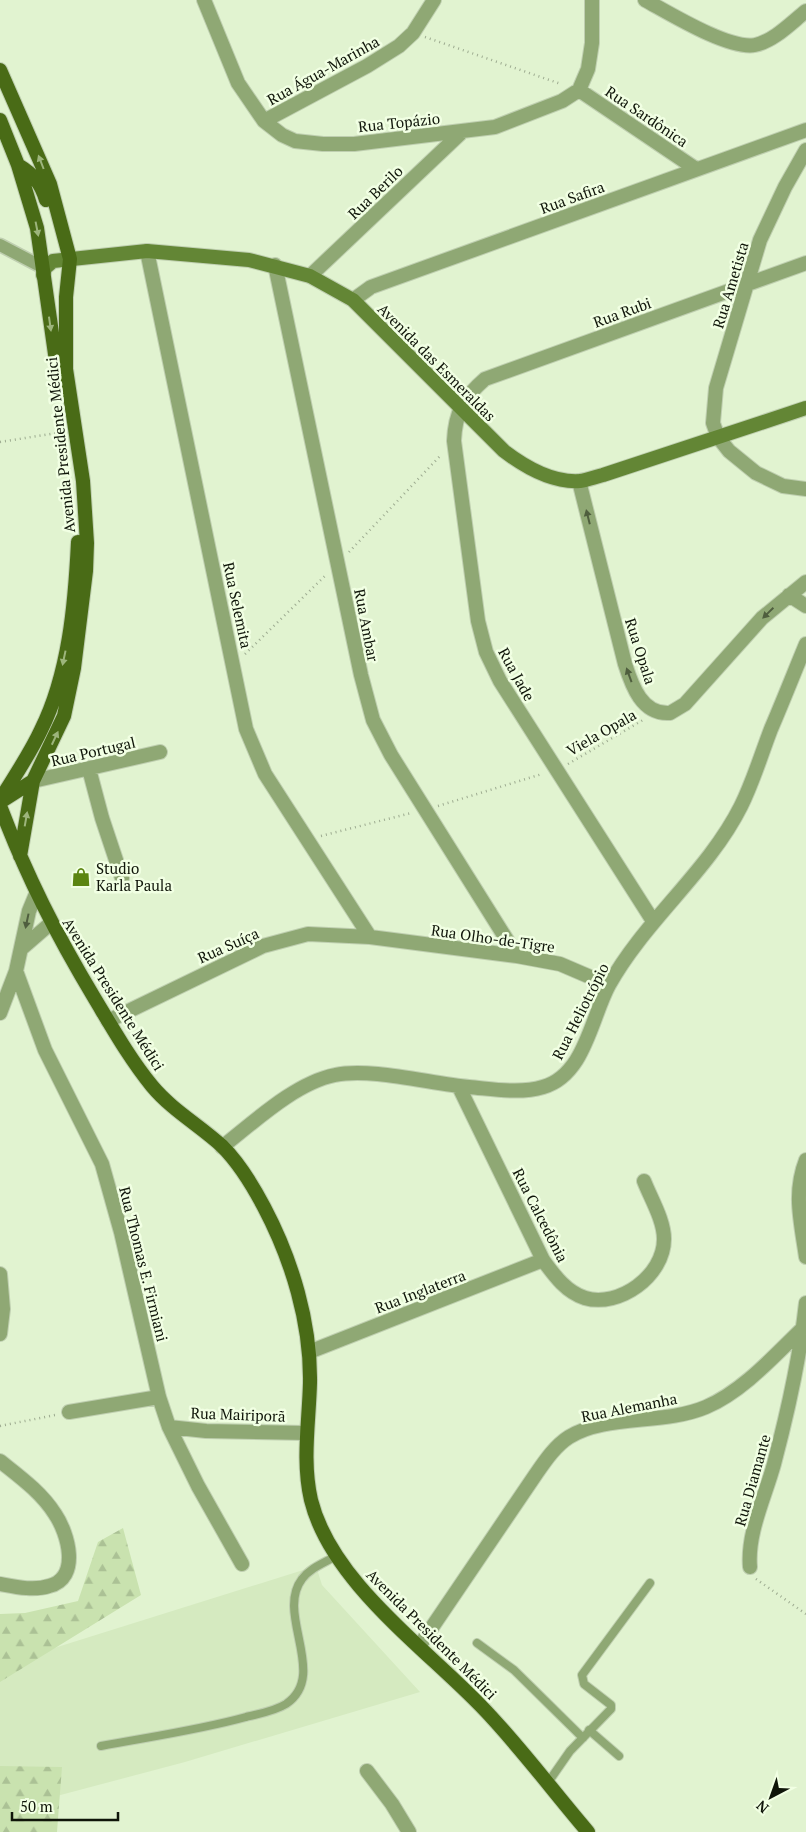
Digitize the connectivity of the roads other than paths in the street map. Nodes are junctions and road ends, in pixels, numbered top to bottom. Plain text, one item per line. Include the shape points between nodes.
1 (204, 0) edge
2 (434, 0) edge
3 (592, 0) edge
4 (645, 0) edge
5 (806, 11) edge
6 (0, 70) edge
7 (579, 90) junction
8 (0, 120) edge
9 (264, 121) junction
10 (806, 130) edge
11 (462, 132) junction
12 (806, 150) edge
13 (18, 165) junction
14 (696, 169) junction
15 (0, 245) edge
16 (147, 251) junction
17 (70, 259) junction
18 (806, 263) edge
19 (275, 265) junction
20 (42, 271) junction
21 (310, 276) junction
22 (749, 282) junction
23 (352, 300) junction
24 (460, 407) junction
25 (806, 408) edge
26 (718, 437) junction
27 (579, 481) junction
28 (806, 488) edge
29 (806, 582) edge
30 (789, 594) junction
31 (806, 606) edge
32 (806, 644) edge
33 (160, 752) dead end
34 (89, 769) junction
35 (33, 781) junction
36 (0, 801) edge
37 (0, 806) edge
38 (19, 858) junction
39 (122, 878) dead end
40 (36, 894) junction
41 (653, 921) junction
42 (51, 923) junction
43 (370, 937) junction
44 (21, 948) junction
45 (517, 956) junction
46 (16, 970) junction
47 (609, 985) junction
48 (0, 1012) edge
49 (108, 1021) junction
50 (459, 1087) junction
51 (222, 1147) junction
52 (806, 1160) edge
53 (644, 1181) dead end
54 (806, 1256) edge
55 (543, 1260) junction
56 (0, 1274) edge
57 (806, 1303) edge
58 (803, 1328) junction
59 (0, 1334) edge
60 (309, 1352) junction
61 (159, 1397) junction
62 (69, 1412) road end
63 (169, 1427) junction
64 (306, 1433) junction
65 (0, 1461) edge
66 (336, 1556) junction
67 (242, 1564) dead end
68 (750, 1567) road end
69 (650, 1583) dead end
70 (0, 1584) edge
71 (477, 1644) dead end
72 (420, 1646) junction
73 (589, 1730) junction
74 (582, 1738) junction
75 (101, 1746) dead end
76 (619, 1756) dead end
77 (367, 1771) dead end
78 (548, 1784) junction
79 (409, 1832) edge
80 (588, 1832) edge

1 - 9 street, Rua Topázio via 238,83
2 - 9 street, Rua Água-Marinha via 413,33 383,57
3 - 7 street via 590,57
4 - 5 street via 717,36 740,45 754,46 765,42
17 -> 6 main road, Avenida Presidente Médici via 50,184
7 - 11 street, Rua Topázio via 562,101 514,121
7 - 14 street, Rua Sardônica
8 - 13 main road, Avenida Presidente Médici
9 - 11 street, Rua Topázio via 282,135 323,144 354,144
10 - 14 street, Rua Safira
11 - 21 street, Rua Berilo
12 - 22 street, Rua Ametista via 770,217 756,252
13 - 17 main road via 33,174 43,189 53,230
13 -> 20 main road, Avenida Presidente Médici via 37,228
14 - 23 street, Rua Safira via 371,287
15 - 20 street
16 - 17 main road, Avenida das Esmeraldas
16 - 19 main road, Avenida das Esmeraldas
16 - 43 street, Rua Selemita via 246,729 254,753 290,815
17 - 20 main road, Avenida das Esmeraldas via 48,264
35 -> 17 main road, Avenida Presidente Médici via 58,732 70,693 86,571 86,512 66,369 66,297
18 - 22 street, Rua Rubi
19 - 21 main road, Avenida das Esmeraldas
19 - 45 street, Rua Ambar via 360,676 373,720 391,755
20 -> 36 main road, Avenida Presidente Médici via 76,476 79,512 74,593 57,688 41,731
21 - 23 main road, Avenida das Esmeraldas
22 - 24 street, Rua Rubi via 485,379
22 - 26 street, Rua Ametista via 716,388 713,423
23 - 24 main road, Avenida das Esmeraldas
24 - 27 main road, Avenida das Esmeraldas via 519,462 553,477
24 - 41 street, Rua Jade via 454,441 478,621 486,652 500,682
25 - 26 main road, Avenida das Esmeraldas
26 - 27 main road, Avenida das Esmeraldas
26 - 28 street via 756,474 783,486
30 -> 27 street, Rua Opala via 762,618 685,704 670,714 647,707 636,693 625,664
29 - 30 street
30 - 31 street
32 - 41 street, Rua Heliotrópio via 740,807 708,855
33 - 34 street, Rua Portugal
34 - 35 street, Rua Portugal
34 - 39 street
35 - 36 main road, Avenida Presidente Médici
38 -> 35 main road
37 - 38 main road, Avenida Presidente Médici
38 - 40 main road, Avenida Presidente Médici
40 - 42 main road, Avenida Presidente Médici
40 -> 44 street
41 - 47 street, Rua Heliotrópio
42 - 44 street
42 - 49 main road, Avenida Presidente Médici
43 - 45 street, Rua Olho-de-Tigre
43 - 49 street, Rua Suíça via 308,934 263,946
44 - 46 street
45 - 47 street, Rua Olho-de-Tigre via 560,964
46 - 48 street
46 - 61 street, Rua Thomas E. Firmiani via 45,1050 102,1164 122,1232
47 - 50 street, Rua Heliotrópio via 576,1060 558,1080 544,1087 526,1090
49 - 51 main road, Avenida Presidente Médici via 154,1088
50 - 51 street, Rua Heliotrópio via 362,1073 335,1075 301,1088
50 - 55 street, Rua Calcedônia
51 - 60 main road, Avenida Presidente Médici via 248,1179 265,1209 298,1293
52 - 54 street via 800,1178 798,1207
53 - 55 street, Rua Calcedônia via 664,1240 652,1272 635,1288 600,1300 583,1298 556,1278
55 - 60 street, Rua Inglaterra
56 - 59 street via 3,1309
57 - 58 street, Rua Diamante
58 - 68 street, Rua Diamante via 783,1431 755,1526
58 - 72 street, Rua Alemanha via 753,1375 706,1407 678,1415 588,1428 568,1438 540,1468
60 - 64 main road, Avenida Presidente Médici
61 - 62 street
61 - 63 street, Rua Thomas E. Firmiani
63 - 64 street, Rua Mairiporã
63 - 67 street, Rua Thomas E. Firmiani
64 - 66 main road, Avenida Presidente Médici via 306,1474 312,1502
65 - 70 street via 32,1487 55,1514 63,1528 69,1556 66,1573 59,1582 50,1586 32,1589
66 - 72 main road, Avenida Presidente Médici via 363,1592
66 - 75 lane via 314,1568 297,1587 295,1612 303,1676 296,1695 285,1704 235,1720
69 - 73 lane via 582,1675 584,1684 612,1707
71 - 74 lane via 514,1670
72 - 78 main road, Avenida Presidente Médici via 482,1706
73 - 74 lane
73 - 76 lane
74 - 78 lane
77 - 79 street
78 - 80 main road, Avenida Presidente Médici

